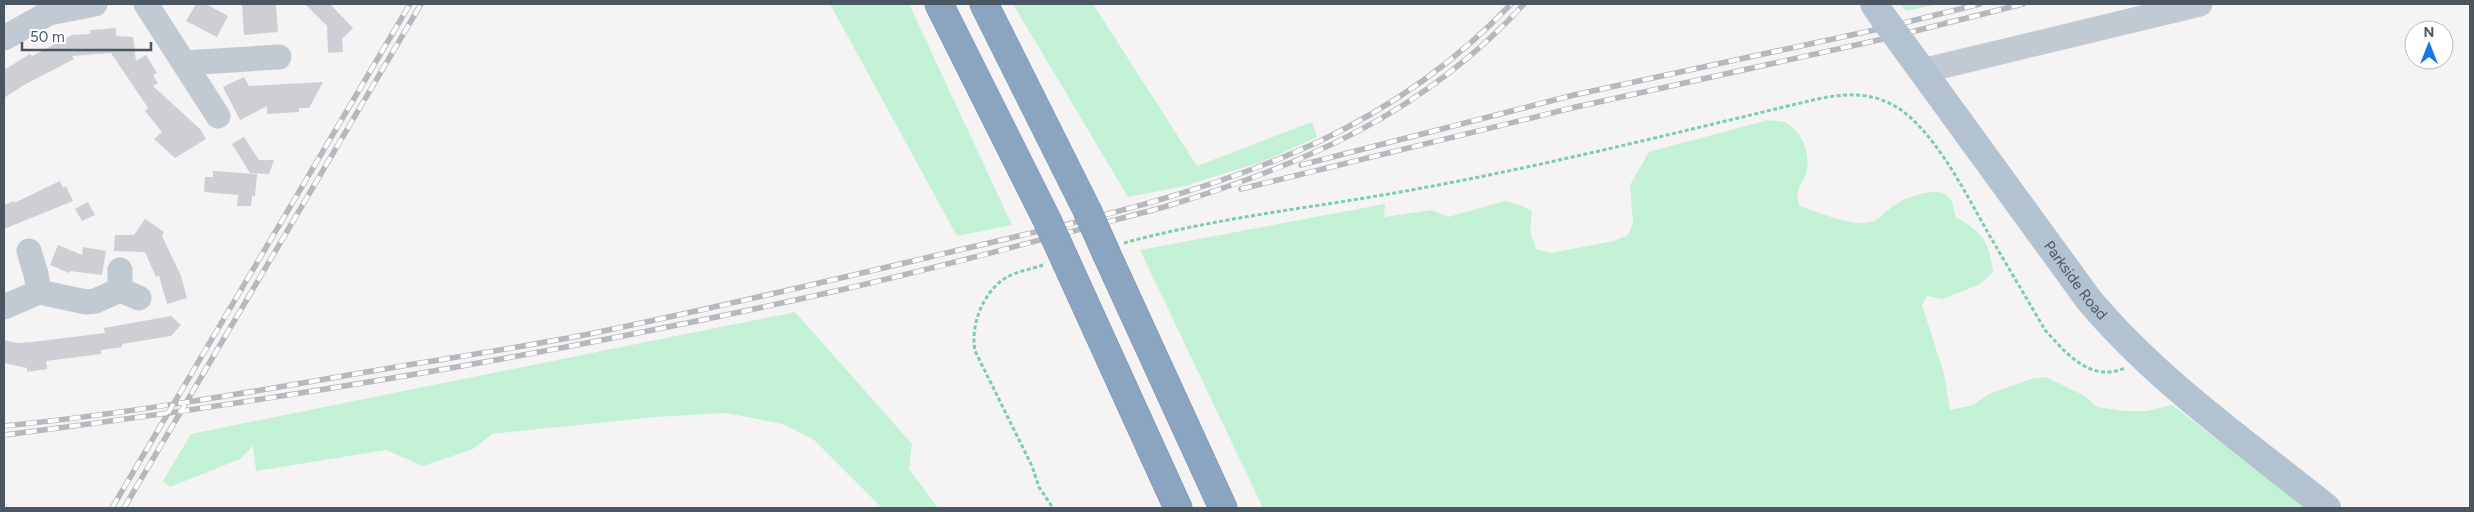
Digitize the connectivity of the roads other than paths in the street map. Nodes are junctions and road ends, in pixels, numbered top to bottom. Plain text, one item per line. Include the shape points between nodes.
1 (95, 4) edge
2 (146, 4) edge
3 (939, 4) edge
4 (984, 4) edge
5 (2200, 4) edge
6 (1886, 21) edge
7 (4, 38) edge
8 (279, 57) dead end
9 (185, 63) junction
10 (1922, 71) junction
11 (218, 116) dead end
12 (27, 246) dead end
13 (126, 286) dead end
14 (39, 292) junction
15 (4, 308) edge
16 (1178, 508) edge
17 (1223, 508) edge
18 (2327, 508) edge

1 - 7 street via 50,13
2 - 9 street
3 - 16 highway, bridge via 1046,220 1059,263
4 - 17 highway, bridge via 1087,210 1114,249
5 - 10 street
6 - 10 main road, Parkside Road
8 - 9 street
9 - 11 street
10 - 18 main road, Parkside Road via 2089,300 2139,355
12 - 14 street
13 - 14 street via 86,302
14 - 15 street

